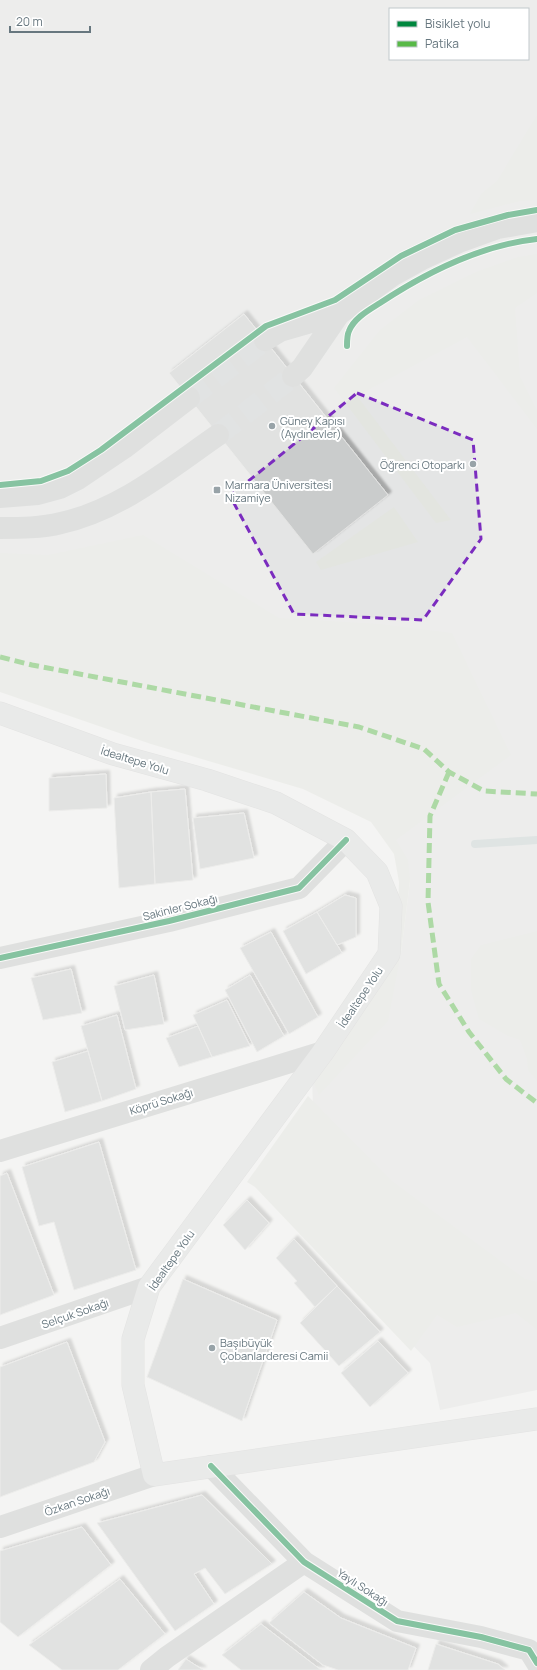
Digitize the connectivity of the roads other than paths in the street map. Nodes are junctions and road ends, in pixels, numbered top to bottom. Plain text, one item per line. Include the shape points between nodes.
1 (537, 221) edge
2 (339, 314) junction
3 (265, 340) tunnel mouth
4 (293, 376) tunnel mouth
5 (189, 398) tunnel mouth
6 (218, 435) tunnel mouth
7 (0, 497) edge
8 (0, 528) edge
9 (0, 713) edge
10 (346, 840) junction
11 (0, 958) edge
12 (323, 1052) junction
13 (0, 1151) edge
14 (150, 1287) junction
15 (0, 1338) edge
16 (537, 1419) edge
17 (211, 1466) junction
18 (154, 1475) junction
19 (0, 1527) edge
20 (304, 1562) junction
21 (537, 1663) edge
22 (151, 1670) edge

1 - 2 street via 498,228 422,258 393,275
2 - 3 street via 280,331
2 - 4 street via 302,368
5 - 7 street via 124,448 78,479 60,488 38,494
6 - 8 street via 133,494 109,506 61,523 31,528
9 - 10 main road, İdealtepe Yolu via 113,754 207,780 276,803
10 - 11 street, Sakinler Sokağı via 299,888 169,921
10 - 12 main road, İdealtepe Yolu via 377,872 391,906 388,954
12 - 13 street, Köprü Sokağı
12 - 14 main road, İdealtepe Yolu
14 - 15 street, Selçuk Sokağı
14 - 18 main road, İdealtepe Yolu via 133,1339 133,1385
16 - 17 main road
17 - 18 main road
17 - 20 street, Yaylı Sokağı
18 - 19 street, Özkan Sokağı
20 - 21 street, Yaylı Sokağı via 397,1621 481,1637 529,1650
20 - 22 street

